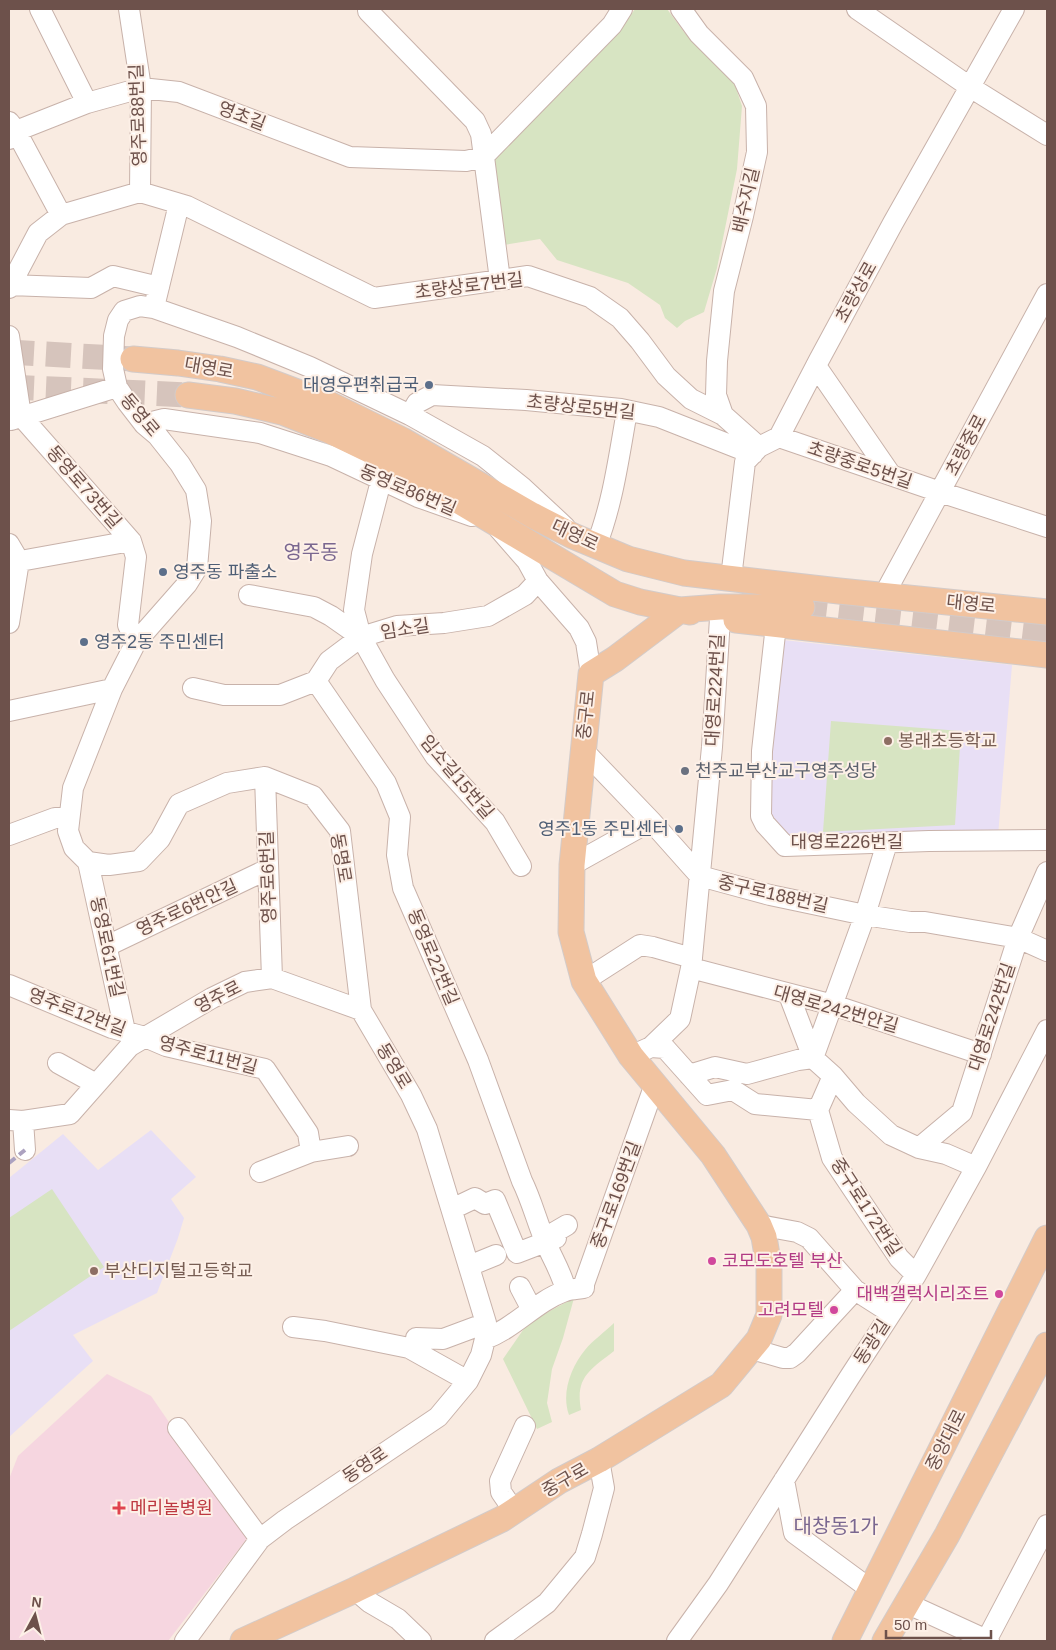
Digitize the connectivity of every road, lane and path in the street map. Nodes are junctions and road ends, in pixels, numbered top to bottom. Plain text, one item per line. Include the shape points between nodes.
1 (40, 9) edge
2 (129, 9) edge
3 (369, 9) edge
4 (622, 9) edge
5 (681, 9) edge
6 (857, 9) edge
7 (1014, 9) edge
8 (970, 87) junction
9 (141, 88) junction
10 (87, 103) junction
11 (11, 130) edge
12 (1047, 136) edge
13 (483, 158) junction
14 (140, 192) junction
15 (179, 204) junction
16 (61, 216) junction
17 (500, 280) junction
18 (9, 286) edge
19 (159, 287) junction
20 (1047, 294) edge
21 (154, 308) junction
22 (9, 336) edge
23 (133, 359) tunnel mouth
24 (816, 366) junction
25 (117, 387) junction
26 (188, 396) tunnel mouth
27 (627, 411) junction
28 (410, 414) junction
29 (723, 415) junction
30 (15, 418) edge
31 (144, 424) junction
32 (780, 438) junction
33 (756, 450) junction
34 (891, 475) junction
35 (381, 481) junction
36 (506, 488) junction
37 (940, 492) junction
38 (494, 523) junction
39 (1047, 527) edge
40 (131, 541) junction
41 (9, 544) edge
42 (596, 546) junction
43 (14, 562) edge
44 (684, 573) junction
45 (731, 578) junction
46 (538, 581) junction
47 (249, 595) dead end
48 (884, 595) junction
49 (1045, 608) edge
50 (680, 610) junction
51 (720, 618) junction
52 (9, 623) edge
53 (776, 625) junction
54 (361, 637) junction
55 (136, 642) junction
56 (1047, 655) edge
57 (591, 674) junction
58 (316, 681) junction
59 (193, 688) dead end
60 (112, 689) junction
61 (9, 711) edge
62 (582, 749) junction
63 (265, 776) junction
64 (68, 818) junction
65 (651, 822) junction
66 (9, 835) edge
67 (1047, 840) edge
68 (888, 843) junction
69 (88, 862) junction
70 (572, 865) junction
71 (521, 866) dead end
72 (268, 869) junction
73 (1047, 872) edge
74 (700, 876) junction
75 (865, 915) junction
76 (1018, 938) junction
77 (107, 946) junction
78 (1047, 951) edge
79 (691, 963) junction
80 (272, 978) junction
81 (584, 981) junction
82 (9, 985) edge
83 (789, 995) junction
84 (833, 1005) junction
85 (361, 1010) junction
86 (1047, 1030) edge
87 (125, 1032) junction
88 (146, 1037) junction
89 (641, 1052) junction
90 (981, 1054) junction
91 (813, 1058) junction
92 (58, 1064) dead end
93 (689, 1075) junction
94 (833, 1076) junction
95 (96, 1084) junction
96 (655, 1084) junction
97 (818, 1110) junction
98 (16, 1121) edge
99 (348, 1146) dead end
100 (920, 1148) junction
101 (25, 1150) dead end
102 (311, 1152) junction
103 (976, 1167) junction
104 (260, 1172) dead end
105 (452, 1209) junction
106 (567, 1225) dead end
107 (759, 1225) junction
108 (1047, 1238) edge
109 (546, 1243) junction
110 (496, 1255) dead end
111 (470, 1266) junction
112 (916, 1275) junction
113 (520, 1287) dead end
114 (855, 1290) junction
115 (566, 1291) junction
116 (532, 1310) junction
117 (891, 1314) junction
118 (293, 1327) dead end
119 (486, 1331) junction
120 (412, 1343) junction
121 (1047, 1345) edge
122 (752, 1349) junction
123 (468, 1381) junction
124 (524, 1426) dead end
125 (178, 1428) dead end
126 (598, 1460) junction
127 (784, 1480) junction
128 (514, 1511) junction
129 (1047, 1525) edge
130 (260, 1539) junction
131 (870, 1589) junction
132 (355, 1590) junction
133 (906, 1603) junction
134 (185, 1641) edge
135 (243, 1641) edge
136 (420, 1641) edge
137 (495, 1641) edge
138 (676, 1641) edge
139 (845, 1641) edge
140 (885, 1641) edge
141 (987, 1641) edge

1 - 10 street
2 - 9 street, 영주로88번길
3 - 13 street via 475,121 481,134
4 - 13 street via 612,25
5 - 29 street, 배수지길 via 699,34 743,78 756,106 757,152 724,291 716,395
6 - 8 street
7 - 8 street, 초량상로
8 - 12 street
8 - 24 street, 초량상로
9 - 10 street, 영초길
9 - 13 street, 영초길 via 179,92 350,157
9 - 14 street, 영주로88번길
10 - 11 street, 영초길
11 - 16 street
13 - 17 street
14 - 15 street, 초량상로7번길
14 - 16 street
15 - 17 street, 초량상로7번길 via 374,298
15 - 19 street
16 - 18 street via 38,233
17 - 29 street, 초량상로7번길 via 528,276 590,297 620,318 666,376 691,399
18 - 19 street via 91,288 113,276
19 - 21 street
20 - 37 street, 초량중로
21 - 25 street, 동영로 via 140,306 124,311 118,320 113,369
21 - 28 street, 동영로 via 255,344
22 - 30 street
23 - 36 main road, 대영로 via 178,363 257,377 329,404
24 - 32 street, 초량상로
24 - 34 street
25 - 30 street
25 - 31 street, 동영로
26 - 38 main road, 대영로 via 235,401 282,412 330,430 390,460
27 - 28 street, 초량상로5번길 via 526,400 432,395 418,403
27 - 33 street, 초량상로5번길 via 660,417
27 - 42 street via 609,506
28 - 36 street, 동영로 via 483,456
29 - 33 street, 초량상로7번길
30 - 40 street, 동영로73번길
31 - 35 street, 동영로86번길 via 164,419 260,433 331,456
31 - 55 street, 동영로 via 180,464 196,490 201,521 196,572
32 - 33 street
32 - 34 street, 초량중로5번길
33 - 45 street via 745,462
34 - 37 street, 초량중로5번길
35 - 38 street, 동영로86번길 via 439,506
35 - 54 street via 362,554 354,610
36 - 42 main road, 대영로 via 574,536
37 - 39 street, 초량중로5번길
37 - 48 street, 초량중로
38 - 46 street via 527,561
38 - 50 main road, 대영로 via 615,594
40 - 43 street
40 - 55 street, 동영로73번길 via 136,557 128,625
41 - 43 street
42 - 44 main road, 대영로 via 628,559
43 - 52 street
44 - 45 main road, 대영로
44 - 50 main road via 802,606
45 - 48 main road, 대영로
46 - 54 street, 임소길 via 524,595 488,616 397,626
46 - 57 street via 579,628 586,642
47 - 54 street via 314,607
48 - 49 main road, 대영로
50 - 51 main road, 대영로
50 - 57 main road, 중구로
51 - 53 main road, 대영로
51 - 74 street, 대영로224번길
53 - 56 main road, 대영로
53 - 68 street, 대영로226번길 via 762,751 761,816 765,824 785,846
54 - 58 street, 임소길 via 329,661
54 - 71 street, 임소길15번길 via 435,756 495,822
55 - 60 street, 동영로
57 - 62 main road, 중구로
58 - 59 street via 280,695 224,695
58 - 109 street, 동영로22번길 via 386,783 400,817 397,854 403,888 478,1060
60 - 61 street
60 - 64 street, 동영로 via 73,788
62 - 65 street, 중구로188번길
62 - 70 main road, 중구로
63 - 69 street via 227,782 180,804 160,839 139,860 109,865
63 - 72 street, 영주로6번길
63 - 85 street, 동명로 via 313,796 340,832
64 - 66 street via 55,818
64 - 69 street, 동영로 via 68,831 74,848
65 - 70 street
65 - 74 street, 중구로188번길
67 - 68 street, 대영로226번길
68 - 75 street
69 - 77 street, 동영로61번길
70 - 81 main road, 중구로 via 571,932
72 - 77 street, 영주로6번안길
72 - 80 street, 영주로6번길
73 - 76 street, 대영로242번길
74 - 75 street, 중구로188번길
74 - 79 street, 대영로224번길
75 - 76 street, 중구로188번길
75 - 84 street
76 - 78 street, 중구로188번길
76 - 90 street, 대영로242번길
77 - 87 street, 동영로61번길
79 - 81 street via 640,945
79 - 83 street, 대영로242번안길
79 - 89 street, 대영로224번길 via 680,1018
80 - 85 street, 영주로
80 - 88 street, 영주로 via 245,982
81 - 89 main road, 중구로
82 - 87 street, 영주로12번길
83 - 84 street, 대영로242번안길
83 - 91 street
84 - 90 street, 대영로242번안길
84 - 91 street
85 - 105 street, 동영로 via 411,1095 426,1129
86 - 103 street, 동광길
87 - 88 street, 영주로12번길
88 - 95 street, 영주로 via 130,1046
88 - 102 street, 영주로11번길 via 166,1046 265,1069 308,1133
89 - 93 street via 665,1048
89 - 96 main road, 중구로
90 - 100 street, 대영로242번길 via 962,1112
91 - 93 street via 747,1074 714,1067
91 - 94 street
92 - 95 street
93 - 97 street via 707,1095 733,1090 755,1104
94 - 97 street
94 - 100 street via 856,1103 892,1135
95 - 98 street, 영주로 via 70,1114
96 - 107 main road, 중구로 via 713,1155
96 - 115 street, 중구로169번길 via 584,1288
97 - 112 street, 중구로172번길 via 832,1158 899,1258
98 - 101 street
99 - 102 street
100 - 103 street via 946,1154
102 - 104 street
103 - 112 street, 동광길
105 - 109 street via 475,1198 486,1204 495,1200 517,1253
105 - 111 street, 동영로
106 - 109 street via 555,1232 556,1238
107 - 114 street via 797,1232 809,1238
107 - 122 main road, 중구로 via 769,1267 769,1315
108 - 131 main road, 중앙대로
109 - 115 street, 동영로22번길
110 - 111 street
111 - 119 street, 동영로
112 - 117 street, 동광길
113 - 116 street
114 - 117 street
114 - 122 street via 790,1358
115 - 116 street
116 - 119 street via 500,1334
117 - 127 street, 동광길
118 - 120 street
119 - 120 street
119 - 123 street, 동영로 via 481,1355
120 - 123 street
121 - 133 main road via 947,1535
122 - 126 main road, 중구로 via 721,1385
123 - 130 street, 동영로 via 438,1417
124 - 128 street via 500,1481 502,1492
125 - 130 street
126 - 128 main road, 중구로
126 - 137 street via 604,1488 585,1557 547,1603
127 - 131 street via 794,1533
127 - 138 street, 동광길 via 718,1584
128 - 132 main road, 중구로
129 - 141 street
130 - 134 street, 동영로
131 - 139 main road, 중앙대로
132 - 135 main road, 중구로
132 - 136 street via 398,1619
133 - 140 main road
133 - 141 street

